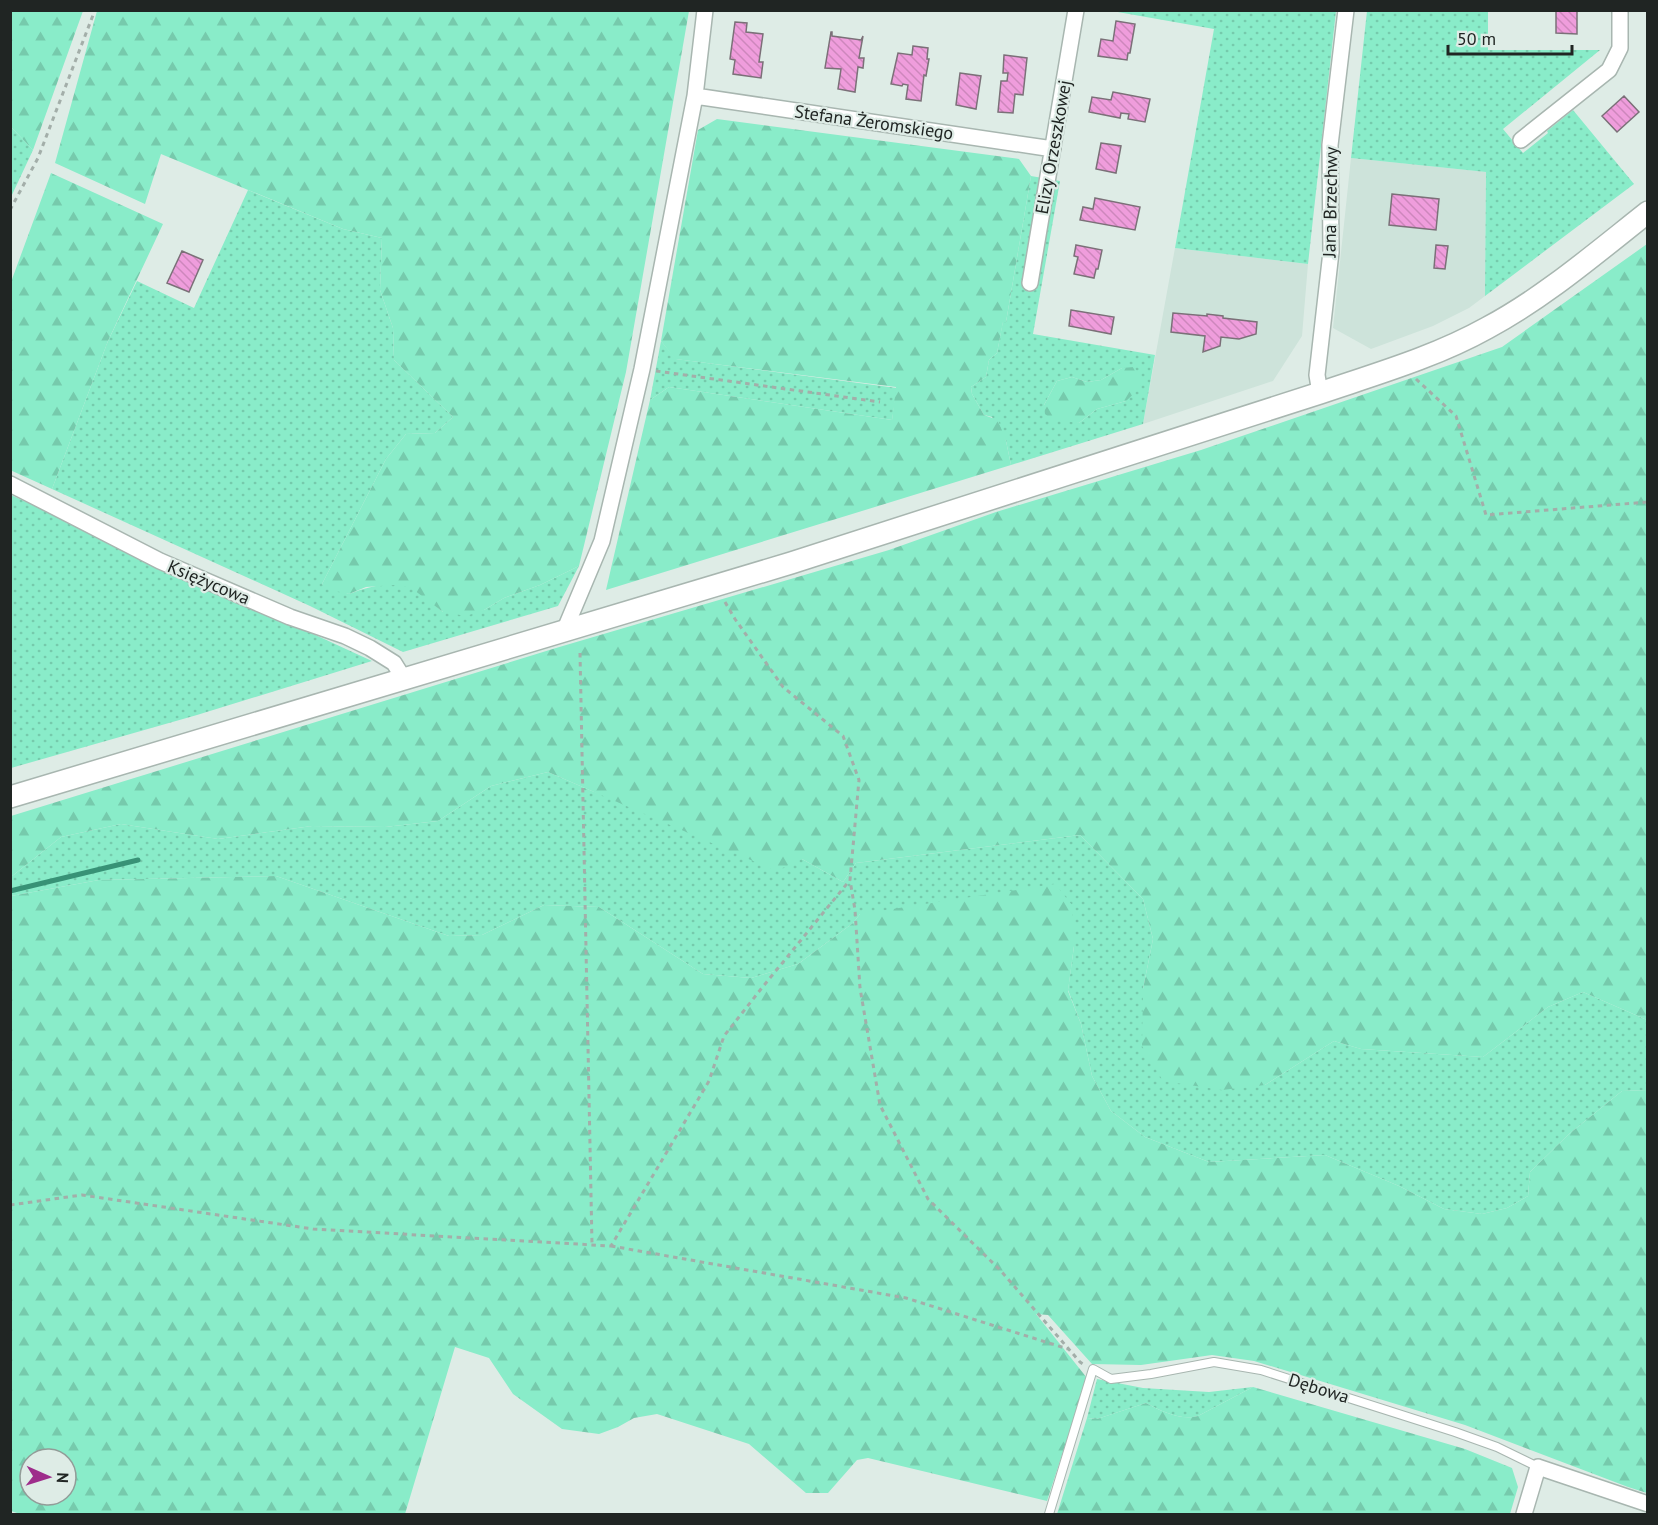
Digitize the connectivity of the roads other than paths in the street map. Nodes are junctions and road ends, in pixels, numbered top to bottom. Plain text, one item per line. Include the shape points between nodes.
1 (705, 10) edge
2 (1076, 10) edge
3 (1346, 10) edge
4 (1620, 10) edge
5 (695, 96) junction
6 (1521, 140) dead end
7 (1053, 149) junction
8 (1647, 212) edge
9 (1030, 283) dead end
10 (1320, 393) junction
11 (10, 484) edge
12 (565, 629) junction
13 (404, 679) junction
14 (10, 797) edge
15 (1538, 1467) junction
16 (1647, 1504) edge
17 (1049, 1515) edge
18 (1524, 1515) edge

1 - 5 street
2 - 7 street, Elizy Orzeszkowej
3 - 10 street, Jana Brzechwy via 1330,145 1330,252 1317,375
4 - 6 street via 1620,48 1609,70
5 - 7 street, Stefana Żeromskiego
5 - 12 street via 642,369 602,541
7 - 9 street, Elizy Orzeszkowej
8 - 10 street via 1513,314 1454,345
10 - 12 street via 812,556
11 - 13 street, Księżycowa via 160,561 370,648 394,663
12 - 13 street
13 - 14 street
15 - 16 street, Dębowa
15 - 17 lane, Dębowa via 1455,1432 1261,1370 1214,1362 1111,1379 1093,1369
15 - 18 street

